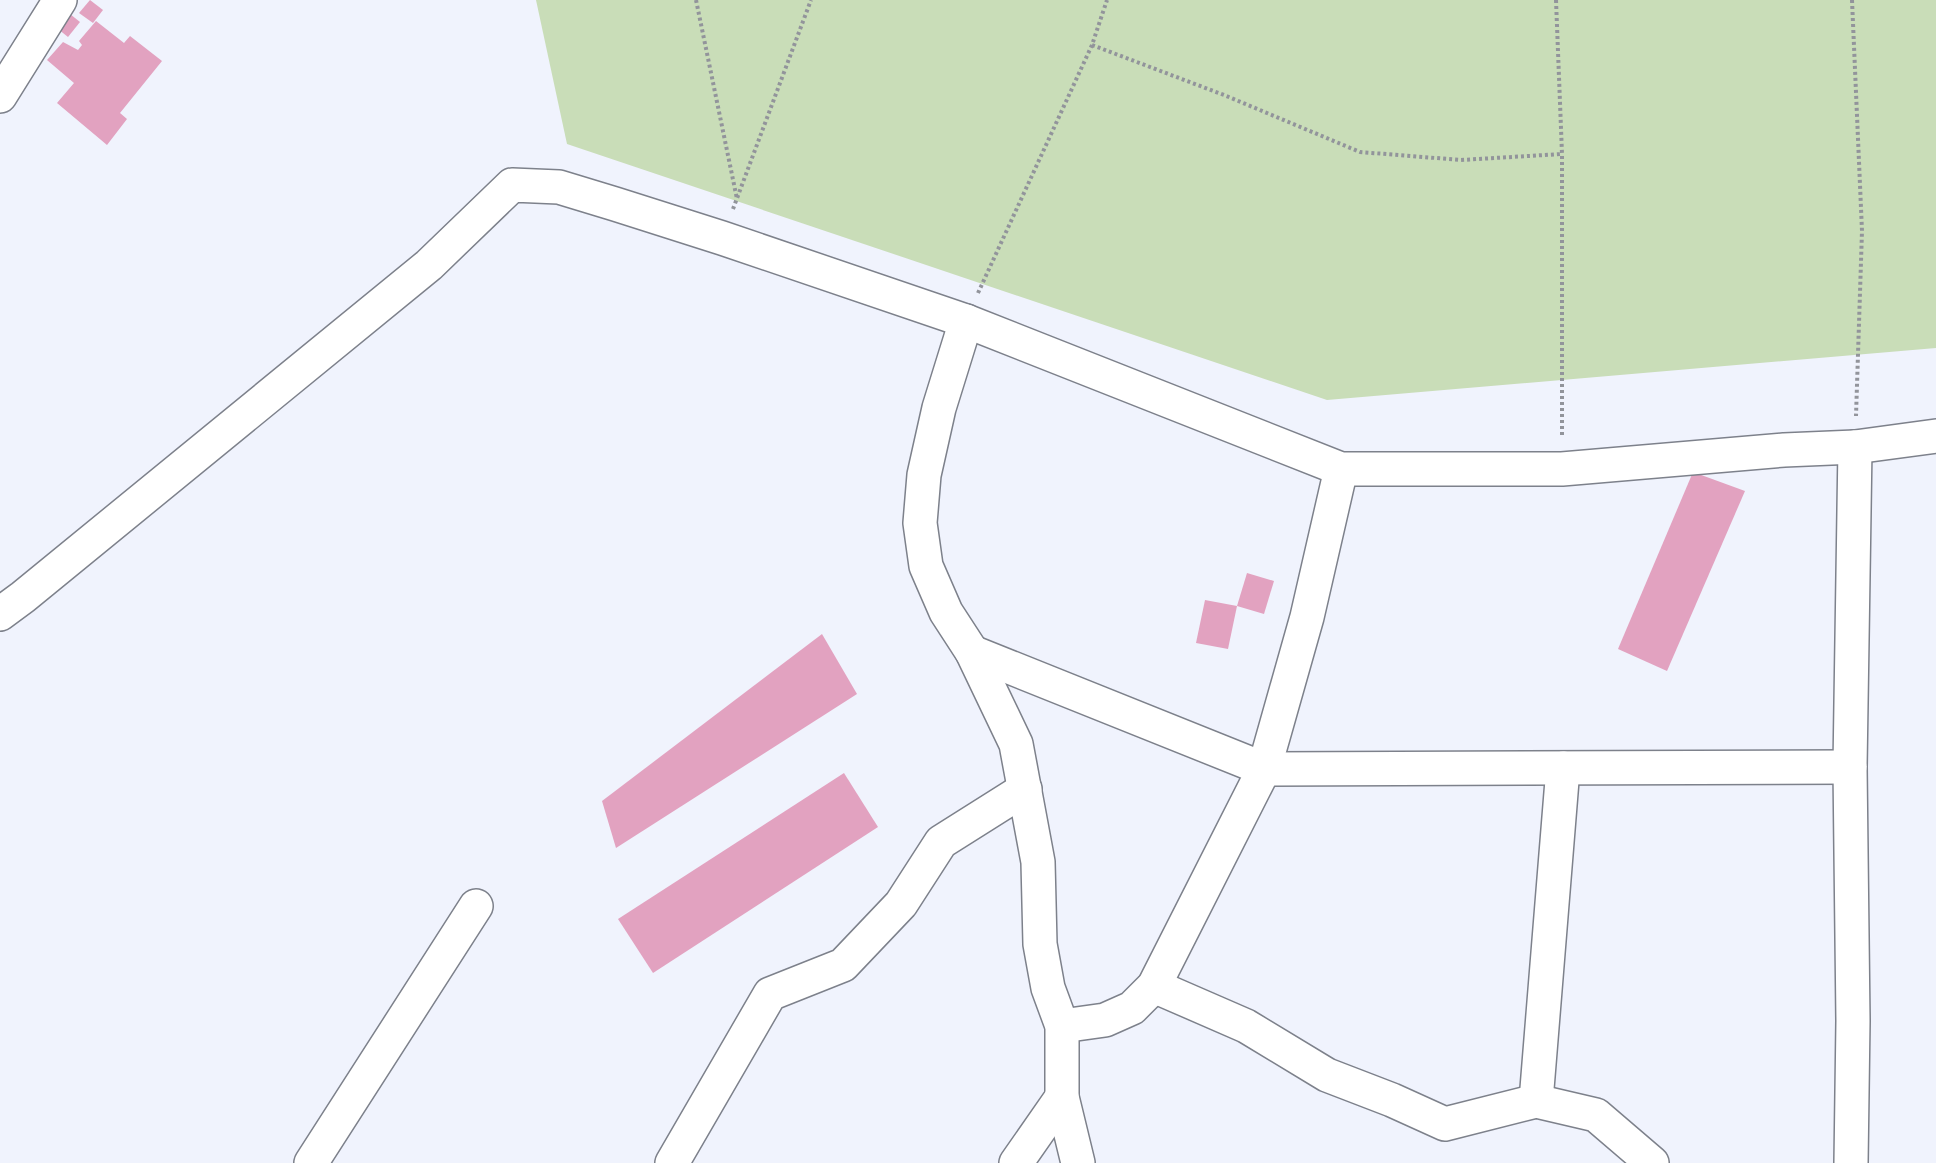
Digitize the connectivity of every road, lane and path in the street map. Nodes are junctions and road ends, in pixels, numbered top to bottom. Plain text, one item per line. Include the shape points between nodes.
1 (60, 0) edge
2 (696, 0) edge
3 (811, 0) edge
4 (1107, 0) edge
5 (1556, 0) edge
6 (1852, 0) edge
7 (1092, 45) junction
8 (0, 96) edge
9 (1562, 153) junction
10 (737, 200) junction
11 (722, 238) junction
12 (966, 321) junction
13 (1936, 436) edge
14 (1856, 447) junction
15 (1341, 469) junction
16 (1562, 469) junction
17 (0, 614) edge
18 (972, 652) junction
19 (1850, 767) junction
20 (1563, 768) junction
21 (1264, 769) junction
22 (1025, 789) junction
23 (476, 906) dead end
24 (1154, 986) junction
25 (1062, 1026) junction
26 (1062, 1097) junction
27 (1536, 1101) junction
28 (310, 1163) edge
29 (672, 1163) edge
30 (1016, 1163) edge
31 (1078, 1163) edge
32 (1652, 1163) edge
33 (1851, 1163) edge

1 - 8 street
2 - 10 path
3 - 10 path
4 - 7 path
5 - 9 path
6 - 14 path via 1862,231
7 - 9 path via 1360,152 1461,160
7 - 12 path
9 - 16 path
10 - 11 path
11 - 12 street
11 - 17 street via 559,187 512,185 429,265
12 - 15 street
12 - 18 street via 934,431 924,476 920,523 926,566 946,612
13 - 14 street
14 - 16 street
14 - 19 street
15 - 16 street
15 - 21 street via 1307,617
18 - 21 street
18 - 22 street via 1016,744
19 - 20 street
19 - 33 street
20 - 21 street
20 - 27 street
21 - 24 street
22 - 25 street via 1038,862 1040,944 1048,988
22 - 29 street via 941,842 900,904 843,965 770,994
23 - 28 street
24 - 25 street via 1132,1008 1105,1020
24 - 27 street via 1246,1026 1327,1075 1444,1124
25 - 26 street
26 - 30 street
26 - 31 street
27 - 32 street via 1596,1115

